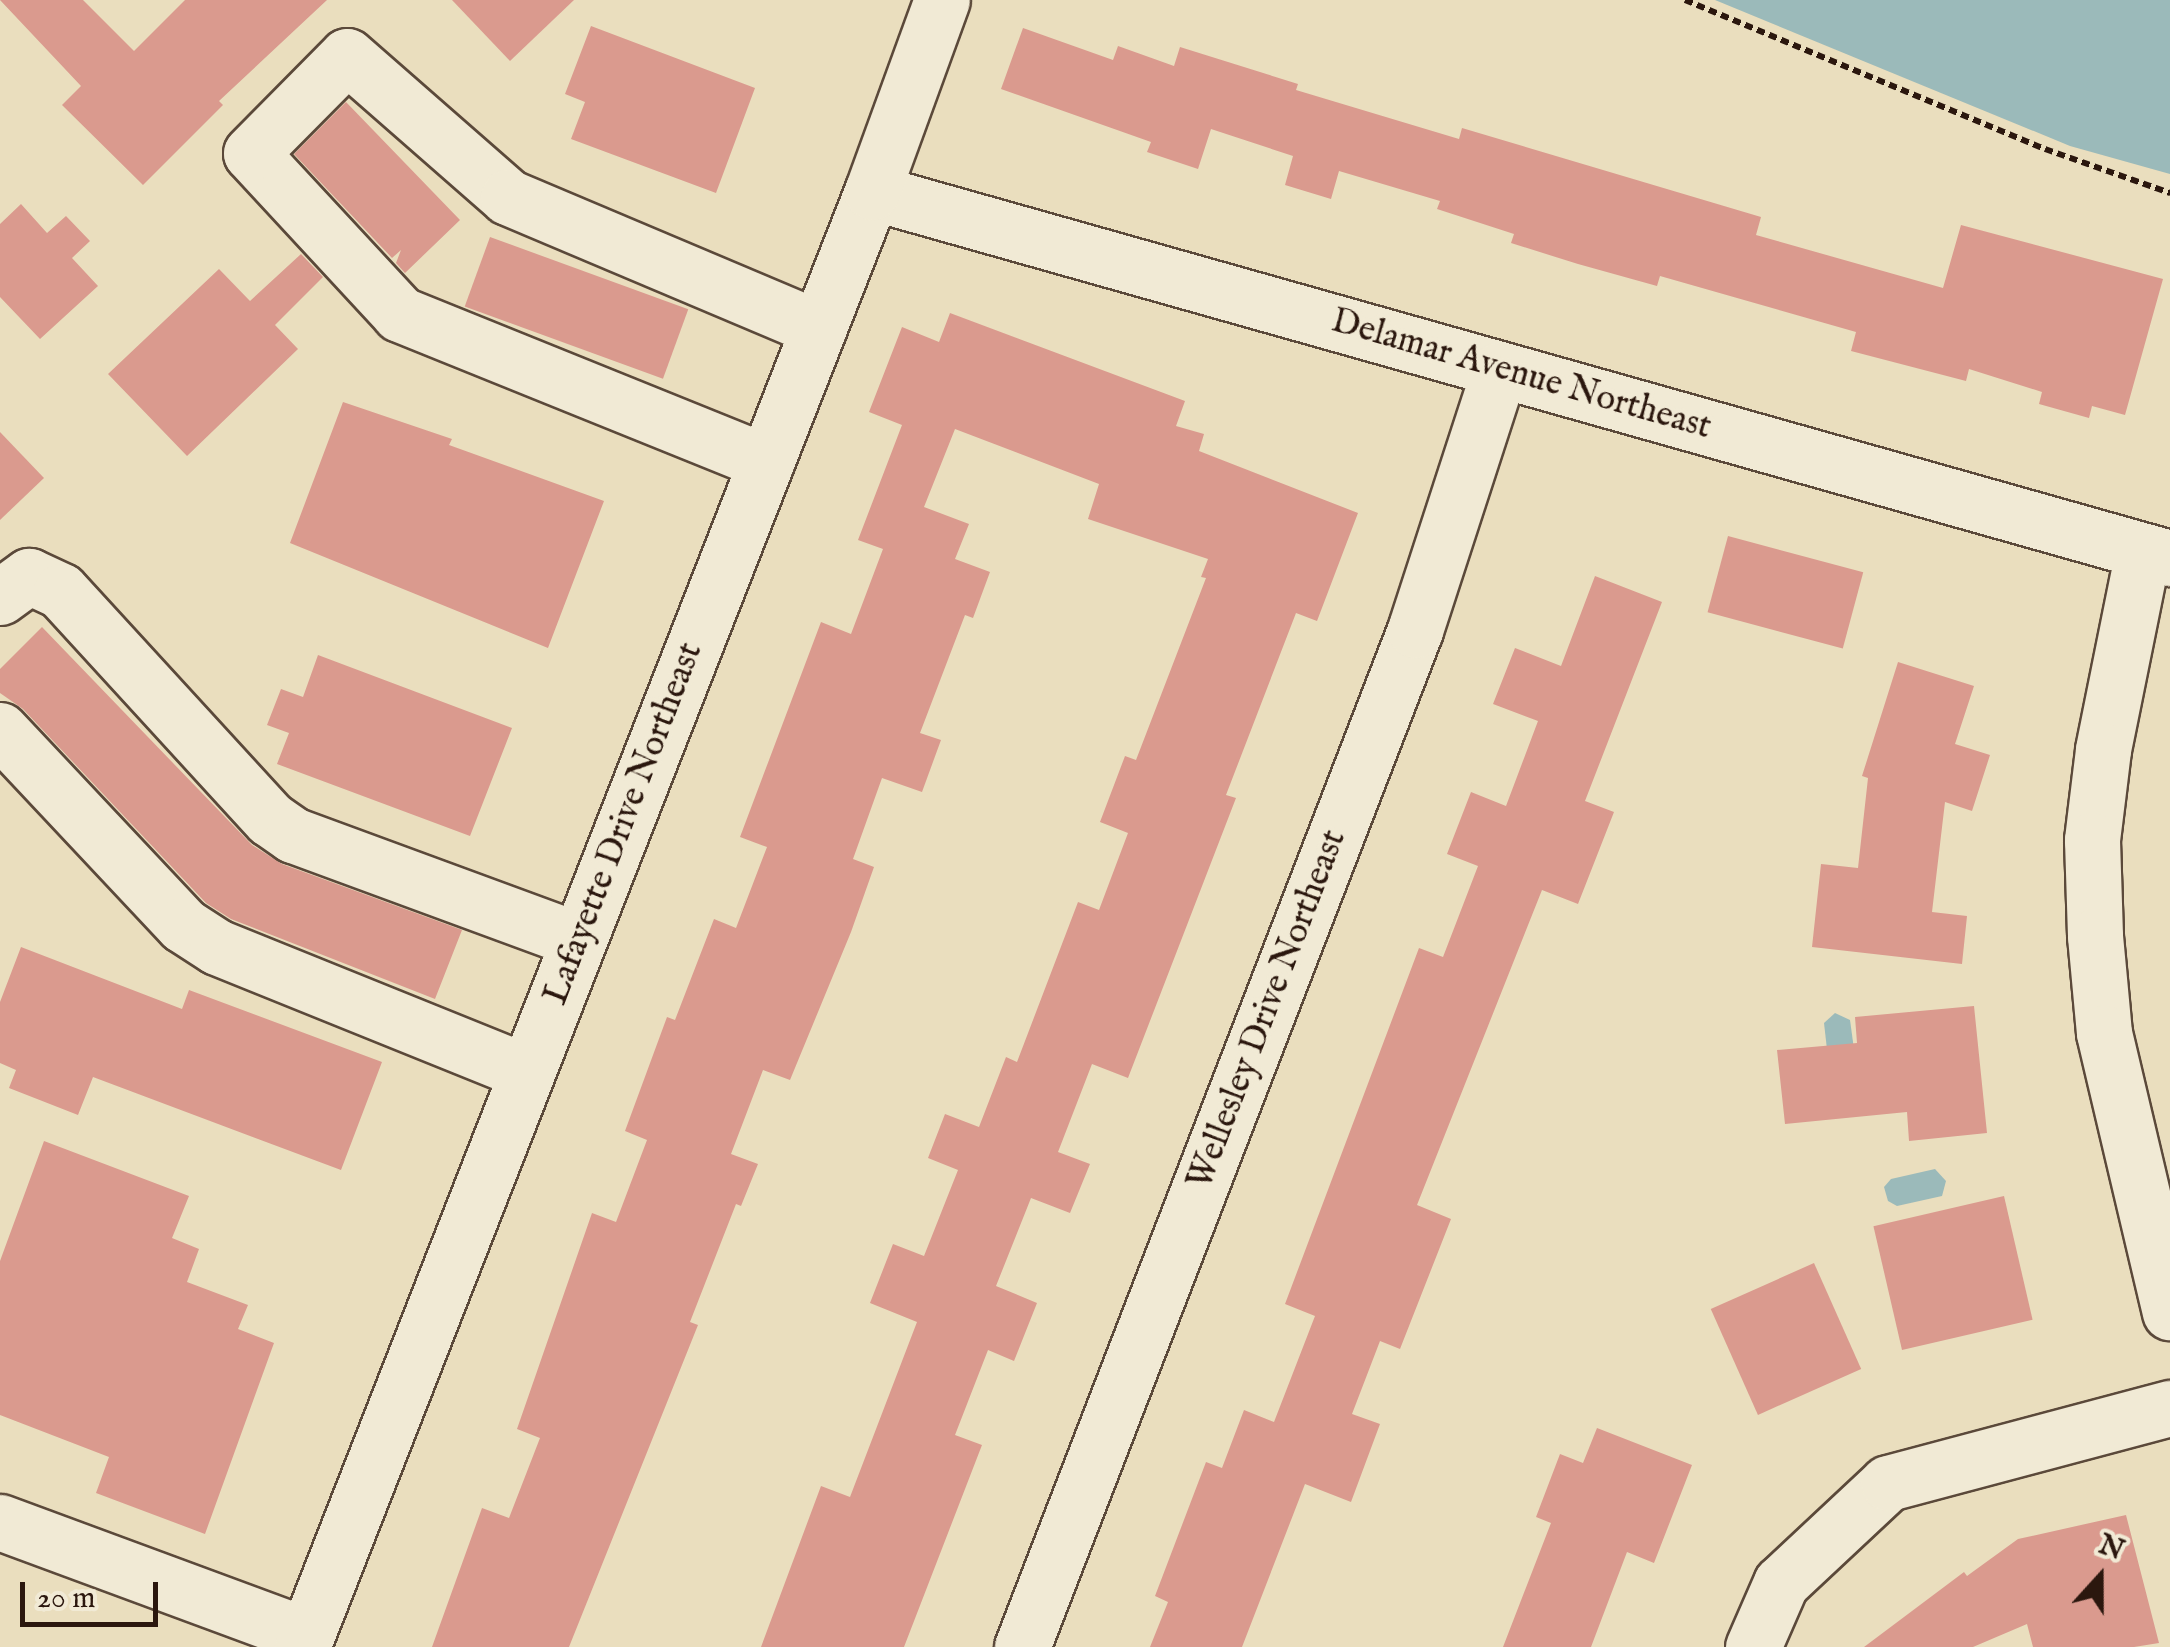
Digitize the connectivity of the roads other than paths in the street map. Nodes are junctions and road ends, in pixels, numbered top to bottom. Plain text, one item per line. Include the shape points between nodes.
1 (942, 0) edge
2 (872, 192) junction
3 (818, 328) junction
4 (1500, 368) junction
5 (766, 462) junction
6 (2156, 555) edge
7 (0, 598) edge
8 (0, 730) edge
9 (578, 940) junction
10 (527, 1072) junction
11 (2170, 1312) edge
12 (2170, 1408) edge
13 (0, 1522) edge
14 (304, 1641) edge
15 (1022, 1647) edge
16 (1753, 1647) edge

1 - 2 street, Lafayette Drive Northeast
2 - 3 street, Lafayette Drive Northeast
2 - 4 street, Delamar Avenue Northeast
3 - 5 street, Lafayette Drive Northeast
3 - 5 street via 508,197 347,56 250,153 400,314
4 - 6 street, Delamar Avenue Northeast
4 - 15 street, Wellesley Drive Northeast via 1415,630
5 - 9 street, Lafayette Drive Northeast
6 - 11 street via 2103,750 2092,840 2104,1033
7 - 9 street via 29,576 62,591 270,819 293,835
8 - 10 street via 183,925 217,947
9 - 10 street, Lafayette Drive Northeast
10 - 14 street, Lafayette Drive Northeast
12 - 16 street via 1888,1483 1782,1584
13 - 14 street

